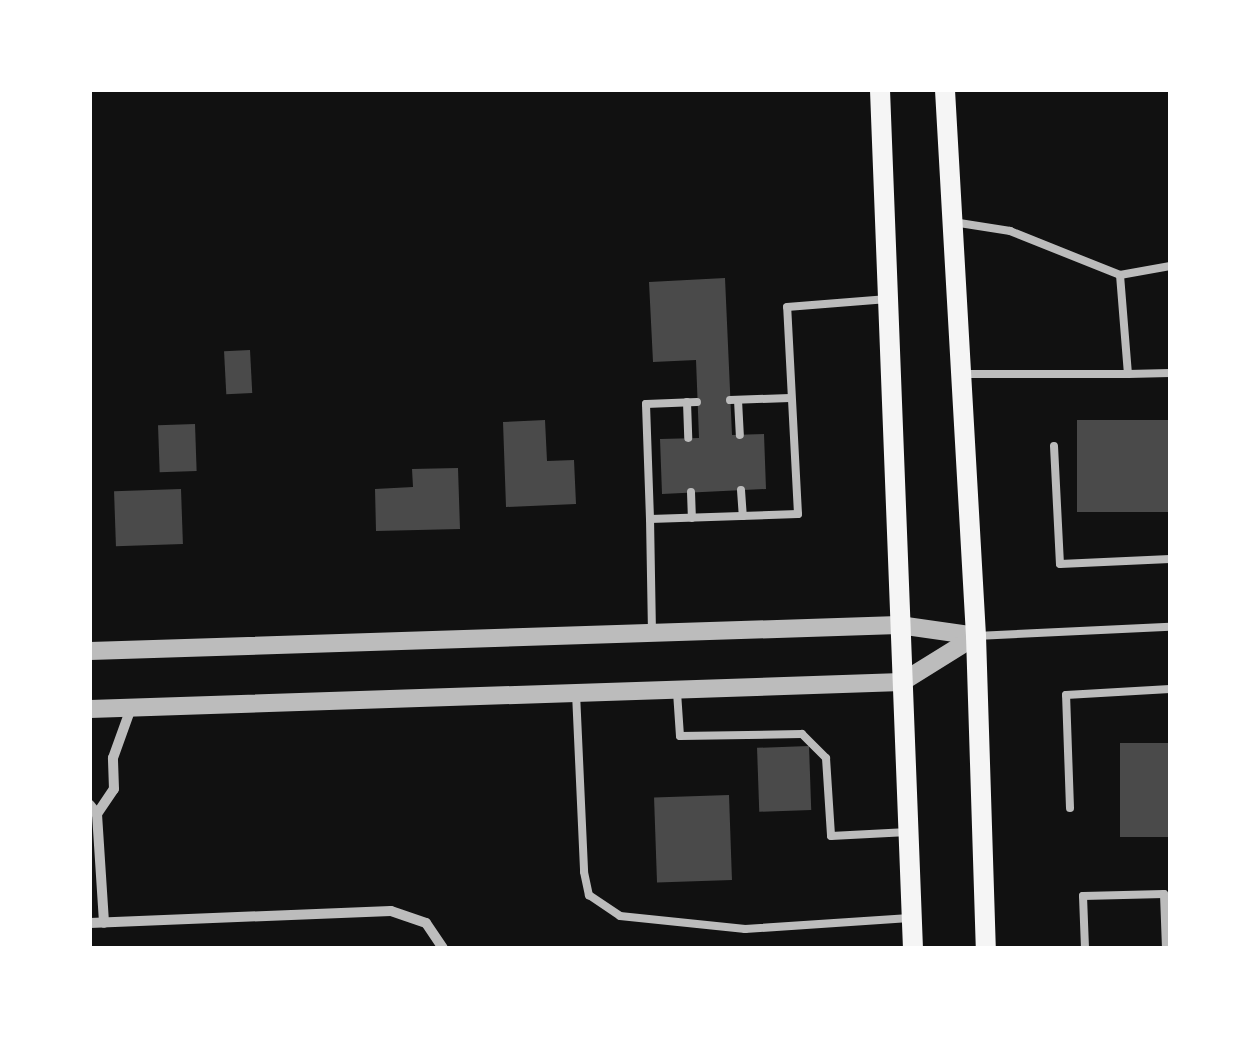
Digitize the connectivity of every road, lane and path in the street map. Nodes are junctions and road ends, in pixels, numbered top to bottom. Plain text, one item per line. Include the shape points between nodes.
1 (880, 90) edge
2 (930, 90) edge
3 (945, 90) edge
4 (948, 136) junction
5 (953, 222) junction
6 (1170, 266) edge
7 (1120, 275) junction
8 (888, 299) junction
9 (1170, 373) edge
10 (962, 374) junction
11 (1128, 374) junction
12 (790, 398) junction
13 (740, 435) dead end
14 (688, 438) dead end
15 (1054, 446) dead end
16 (741, 490) dead end
17 (691, 492) dead end
18 (743, 516) junction
19 (692, 518) junction
20 (650, 519) junction
21 (1170, 559) edge
22 (899, 624) junction
23 (1170, 627) edge
24 (652, 633) junction
25 (976, 636) junction
26 (90, 651) edge
27 (902, 682) junction
28 (1170, 689) edge
29 (676, 690) junction
30 (576, 693) junction
31 (131, 708) junction
32 (90, 709) edge
33 (1070, 808) dead end
34 (94, 809) edge
35 (908, 832) junction
36 (1167, 894) edge
37 (911, 918) junction
38 (90, 923) edge
39 (104, 923) junction
40 (443, 948) edge
41 (912, 948) edge
42 (986, 948) edge
43 (1085, 948) edge
44 (1166, 948) edge

1 - 8 main road
2 - 4 main road
3 - 4 main road
4 - 5 main road
5 - 7 lane via 1010,231
5 - 10 main road
6 - 7 lane
7 - 11 lane
8 - 12 lane via 787,306
8 - 22 main road
9 - 11 lane
10 - 11 lane
10 - 25 main road
12 - 13 lane via 734,400
12 - 18 lane via 798,514
14 - 20 lane via 692,402 646,404
15 - 21 lane via 1060,564
16 - 18 lane
17 - 19 lane
18 - 19 lane
19 - 20 lane
20 - 24 lane
22 - 24 street
22 - 25 street
22 - 27 main road
23 - 25 lane
24 - 26 street
25 - 27 street
25 - 42 main road
27 - 29 street
27 - 35 main road
28 - 33 lane via 1066,694
29 - 30 street
29 - 35 lane via 680,736 802,734 826,758 831,836
30 - 31 street
30 - 37 lane via 584,872 589,894 620,916 745,929
31 - 32 street
31 - 34 street via 113,758 114,789
34 - 39 street
35 - 37 main road
36 - 43 lane via 1083,896
36 - 44 lane
37 - 41 main road
38 - 39 street
39 - 40 street via 391,911 426,923

